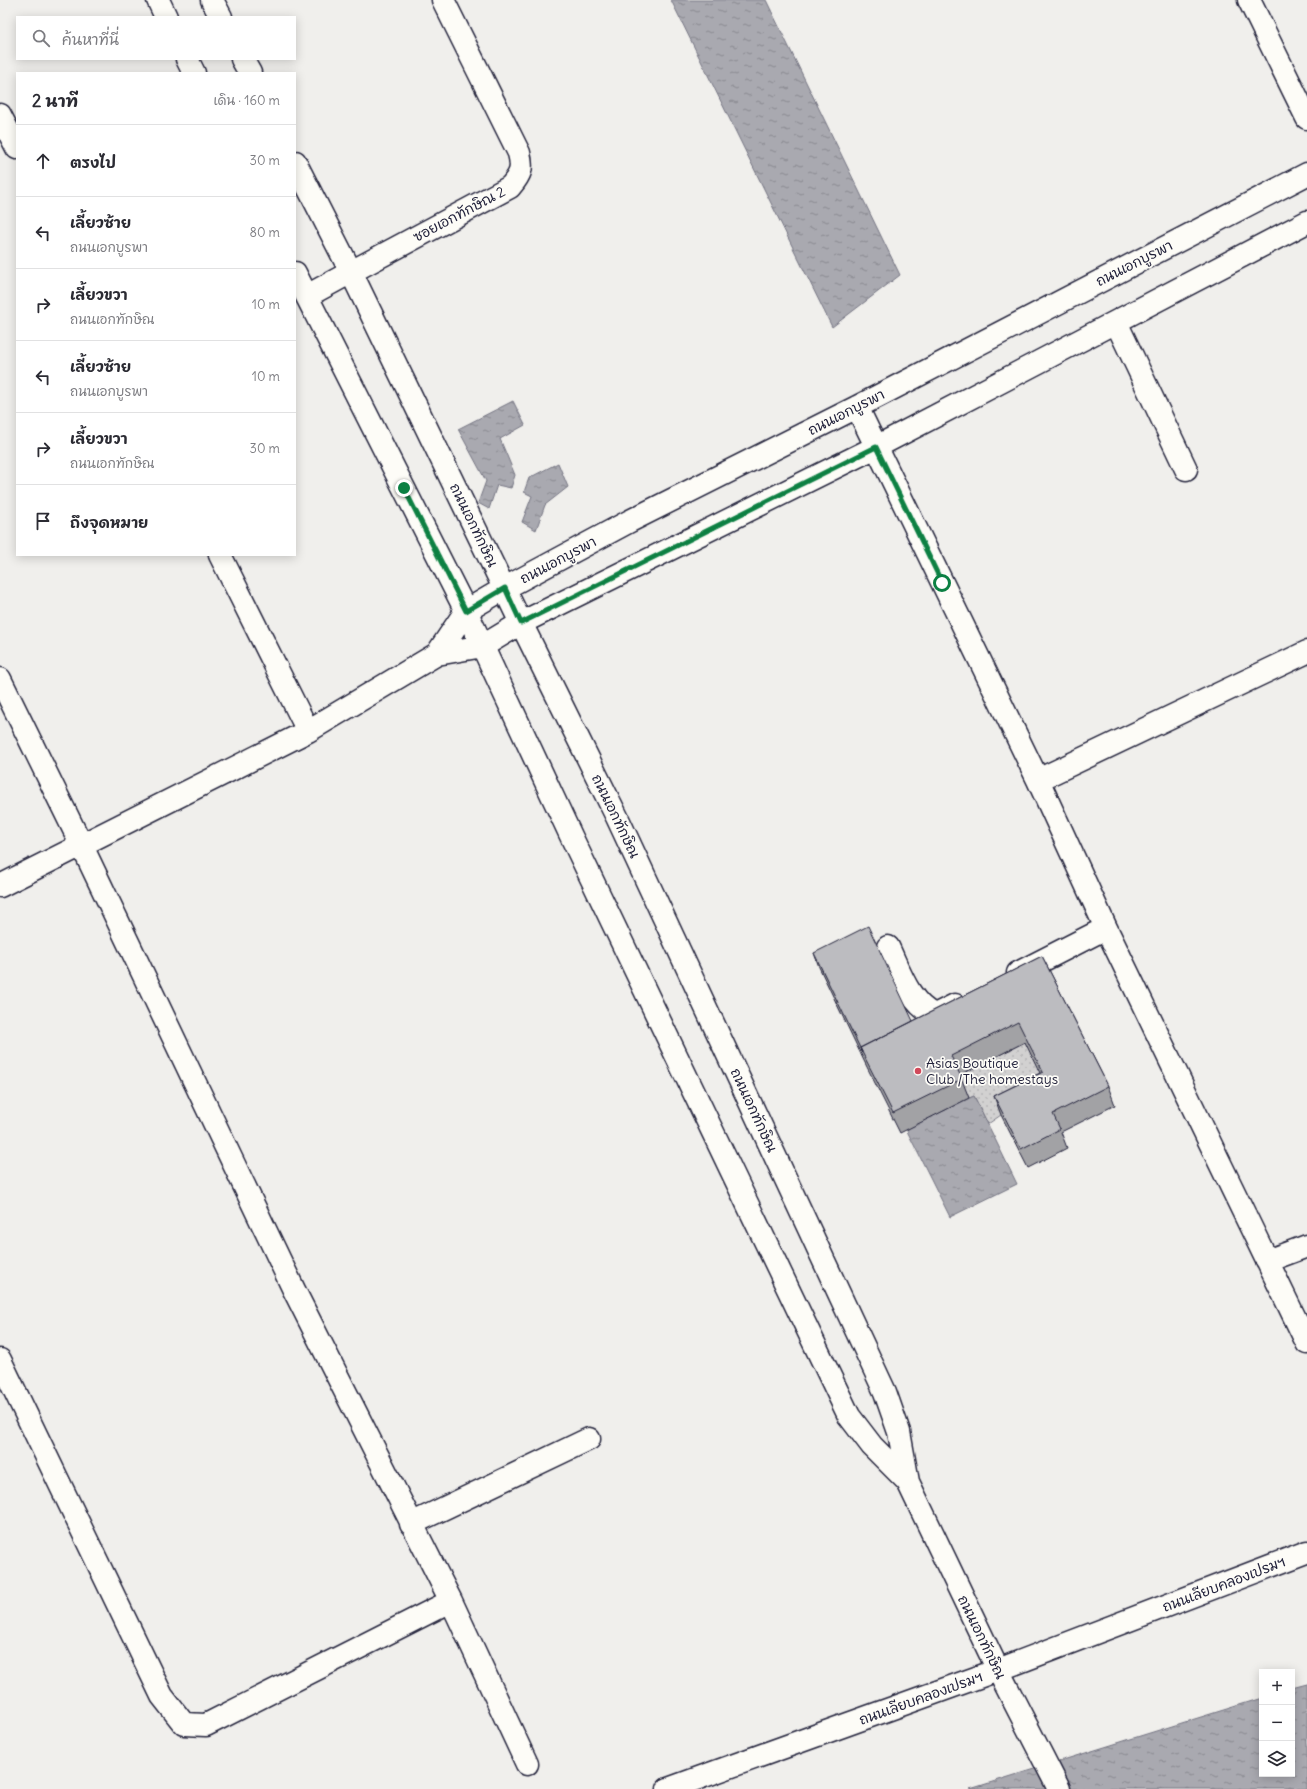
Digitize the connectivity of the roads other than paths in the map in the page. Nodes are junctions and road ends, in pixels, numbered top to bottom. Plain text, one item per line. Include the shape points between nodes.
1 (158, 0) edge
2 (212, 0) edge
3 (443, 0) edge
4 (1249, 0) edge
5 (166, 16) edge
6 (220, 16) edge
7 (188, 60) edge
8 (243, 60) edge
9 (194, 72) edge
10 (249, 72) edge
11 (0, 114) edge
12 (1307, 118) edge
13 (16, 146) edge
14 (296, 164) edge
15 (1307, 174) edge
16 (1307, 222) edge
17 (351, 272) junction
18 (296, 275) edge
19 (307, 296) junction
20 (1116, 322) junction
21 (857, 406) junction
22 (876, 447) junction
23 (1186, 469) dead end
24 (220, 556) edge
25 (505, 588) junction
26 (466, 611) junction
27 (521, 623) junction
28 (483, 646) junction
29 (1307, 652) edge
30 (437, 654) junction
31 (0, 679) edge
32 (308, 731) junction
33 (1038, 780) junction
34 (82, 846) junction
35 (0, 886) edge
36 (1106, 928) junction
37 (888, 947) dead end
38 (999, 983) edge
39 (971, 997) edge
40 (1307, 1246) edge
41 (1268, 1261) junction
42 (1307, 1343) edge
43 (0, 1360) edge
44 (589, 1439) dead end
45 (908, 1482) junction
46 (411, 1524) junction
47 (1307, 1552) edge
48 (451, 1601) junction
49 (998, 1670) junction
50 (527, 1764) dead end
51 (668, 1789) edge
52 (1059, 1789) edge

1 - 5 street
2 - 6 street
3 - 17 street, ซอยเอกทักษิณ 2 via 519,153 522,163 520,176 510,187
4 - 12 street
7 - 9 street
8 - 10 street
11 - 13 street
14 - 17 street, ถนนเอกทักษิณ
15 - 21 street, ถนนเอกบูรพา
16 - 20 street
17 - 19 street, ซอยเอกทักษิณ 2
17 - 25 street, ถนนเอกทักษิณ
18 - 19 street, ถนนเอกทักษิณ
19 - 26 street, ถนนเอกทักษิณ
20 - 22 street
20 - 23 street
21 - 22 street
21 - 25 street, ถนนเอกบูรพา via 630,521
22 - 27 street
22 - 33 street
24 - 32 street
25 - 26 street, ถนนเอกบูรพา
25 - 27 street, ถนนเอกทักษิณ
26 - 28 street, ถนนเอกทักษิณ
26 - 30 street, ถนนเอกบูรพา
27 - 28 street
27 - 45 street, ถนนเอกทักษิณ via 617,817 885,1392 899,1432
28 - 30 street
28 - 45 street, ถนนเอกทักษิณ via 572,838 849,1416 872,1446
29 - 33 street
30 - 32 street
31 - 34 street
32 - 34 street
33 - 36 street
34 - 35 street
34 - 46 street via 294,1290
36 - 38 street
36 - 41 street
37 - 39 street via 912,995 925,1012 935,1015
40 - 41 street
41 - 42 street
43 - 48 street via 162,1696 184,1724 206,1725
44 - 46 street
45 - 49 street, ถนนเอกทักษิณ
46 - 48 street
47 - 49 street, ถนนเลียบคลองเปรมฯ
48 - 50 street
49 - 51 street, ถนนเลียบคลองเปรมฯ
49 - 52 street, ถนนเอกทักษิณ

